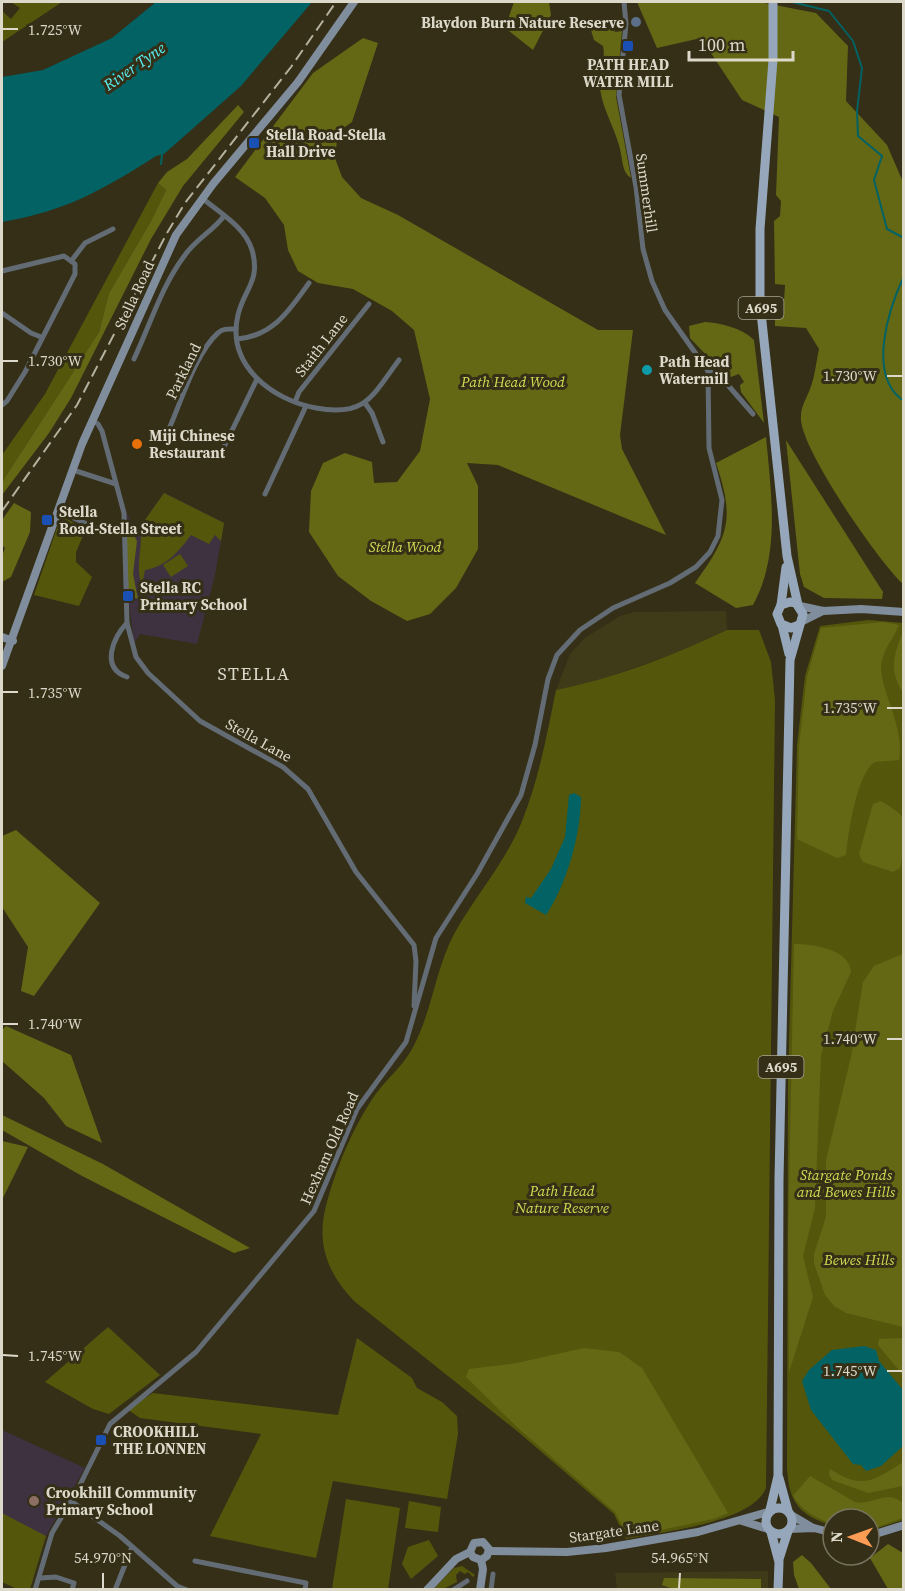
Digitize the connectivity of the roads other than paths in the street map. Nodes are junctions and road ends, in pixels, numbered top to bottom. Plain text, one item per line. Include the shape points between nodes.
1 (354, 2) edge
2 (624, 2) edge
3 (773, 2) edge
4 (202, 198) junction
5 (224, 216) junction
6 (113, 229) dead end
7 (72, 260) junction
8 (2, 271) edge
9 (309, 283) dead end
10 (369, 304) dead end
11 (2, 313) edge
12 (236, 328) junction
13 (41, 337) junction
14 (237, 339) junction
15 (134, 358) dead end
16 (399, 360) dead end
17 (708, 371) junction
18 (257, 379) junction
19 (295, 402) junction
20 (365, 403) junction
21 (2, 405) edge
22 (306, 406) junction
23 (753, 414) dead end
24 (92, 420) junction
25 (161, 438) dead end
26 (383, 442) dead end
27 (221, 453) dead end
28 (73, 470) junction
29 (116, 484) junction
30 (265, 494) dead end
31 (58, 511) junction
32 (98, 529) dead end
33 (787, 556) junction
34 (781, 605) junction
35 (799, 605) junction
36 (823, 612) junction
37 (903, 612) edge
38 (127, 623) junction
39 (800, 624) junction
40 (782, 625) junction
41 (2, 638) edge
42 (12, 641) junction
43 (790, 660) junction
44 (2, 666) edge
45 (127, 677) dead end
46 (423, 953) junction
47 (414, 1015) junction
48 (778, 1476) junction
49 (71, 1501) junction
50 (769, 1511) junction
51 (789, 1513) junction
52 (740, 1520) junction
53 (903, 1525) edge
54 (814, 1528) junction
55 (789, 1530) junction
56 (821, 1530) edge
57 (770, 1531) junction
58 (881, 1532) edge
59 (132, 1547) junction
60 (489, 1551) junction
61 (470, 1552) junction
62 (481, 1560) junction
63 (195, 1561) dead end
64 (779, 1562) junction
65 (493, 1574) dead end
66 (40, 1578) junction
67 (466, 1581) dead end
68 (177, 1588) edge
69 (35, 1590) edge
70 (72, 1590) edge
71 (115, 1590) edge
72 (187, 1590) edge
73 (305, 1590) edge
74 (427, 1590) edge
75 (453, 1590) edge
76 (480, 1590) edge
77 (491, 1590) edge
78 (778, 1590) edge

1 - 4 main road, Stella Road via 298,82
2 - 17 street, Summerhill via 626,24 619,104 636,187 646,265 671,321
3 - 33 main road, A695 via 773,60 760,229 760,303
4 - 5 street
4 - 24 main road, Stella Road via 176,235
5 - 12 street via 249,243 254,259 253,281 238,313
5 - 15 street via 184,255
6 - 7 street via 86,243
7 - 8 street via 64,256
7 - 13 street via 75,274
9 - 14 street via 287,314 268,331
10 - 19 street, Staith Lane
11 - 13 street
12 - 14 street
12 - 25 street, Parkland via 220,332 210,344
13 - 21 street via 25,372
14 - 18 street via 242,359
16 - 20 street
17 - 23 street via 733,386
17 - 46 street, Hexham Old Road via 711,462 722,510 715,543 704,560 678,578 621,603 580,630 557,655 521,795
18 - 19 street
18 - 27 street
19 - 22 street
20 - 22 street via 350,409
20 - 26 street
22 - 30 street
24 - 28 main road, Stella Road
24 - 29 street, Stella Lane via 100,427
28 - 29 street
28 - 31 main road, Stella Road
29 - 38 street, Stella Lane via 124,513
31 - 32 street
31 - 42 main road, Stella Road
33 - 34 main road, A695
33 - 35 main road, A695
34 - 35 main road
34 - 40 main road, A695 via 777,614
35 - 36 main road
35 - 39 main road, A695 via 803,614
36 - 37 main road
36 - 39 main road
38 - 45 street via 111,651 114,666
38 - 46 street, Stella Lane via 140,663 193,714 292,772 308,789 356,872
39 - 40 main road via 790,628
39 - 43 main road, A695
40 - 43 main road, A695
41 - 42 main road
42 - 44 main road, Stella Road
43 - 48 main road, A695 via 778,1179
46 - 47 street, Hexham Old Road
46 - 47 street
47 - 49 street, Hexham Old Road via 399,1054 357,1109 325,1190 305,1225 196,1352 115,1418
48 - 50 main road, A695
48 - 51 main road, A695
49 - 59 street
49 - 66 street, Hexham Old Road via 52,1533
50 - 51 main road via 781,1508
50 - 52 main road, Stargate Lane
50 - 57 main road, A695 via 765,1519
51 - 54 main road
51 - 55 main road, A695
52 - 57 main road
52 - 60 main road, Stargate Lane via 698,1532 606,1548
53 - 58 main road
54 - 55 main road
54 - 56 main road
55 - 57 main road via 778,1534
55 - 64 main road, A695
57 - 64 main road, A695
59 - 68 street
59 - 71 street
60 - 61 main road, Stargate Lane via 486,1544 478,1541
60 - 62 main road
61 - 62 main road
61 - 74 main road via 456,1559
62 - 76 main road
63 - 73 street via 306,1583
64 - 78 main road, A695
65 - 77 street
66 - 69 street, Hexham Old Road
66 - 70 street via 56,1577 74,1583
67 - 75 street
68 - 72 street

